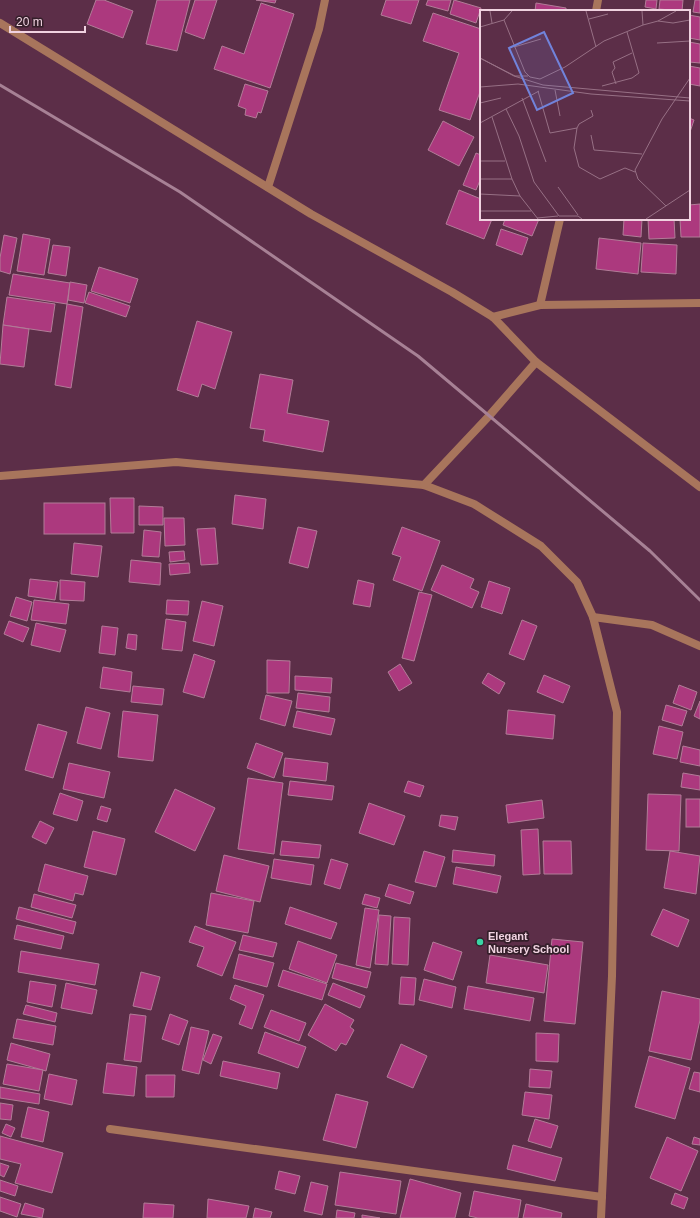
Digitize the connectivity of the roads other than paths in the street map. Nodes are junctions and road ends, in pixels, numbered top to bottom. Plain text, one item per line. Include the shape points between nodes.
1 (325, 0) edge
2 (598, 0) edge
3 (596, 10) edge
4 (0, 23) edge
5 (268, 187) junction
6 (560, 220) edge
7 (700, 303) edge
8 (540, 305) junction
9 (493, 317) junction
10 (536, 362) junction
11 (0, 476) edge
12 (424, 485) junction
13 (700, 487) edge
14 (593, 617) junction
15 (700, 646) edge
16 (110, 1129) dead end
17 (602, 1197) junction
18 (601, 1218) edge

1 - 5 street via 319,29
2 - 3 street
4 - 5 street
5 - 9 street
6 - 8 street
7 - 8 street
8 - 9 street
9 - 10 street
10 - 12 street
10 - 13 street
11 - 12 street via 176,462
12 - 14 street via 474,504 541,546 577,582
14 - 15 street via 652,625
14 - 17 street via 617,712 612,976
16 - 17 street
17 - 18 street

